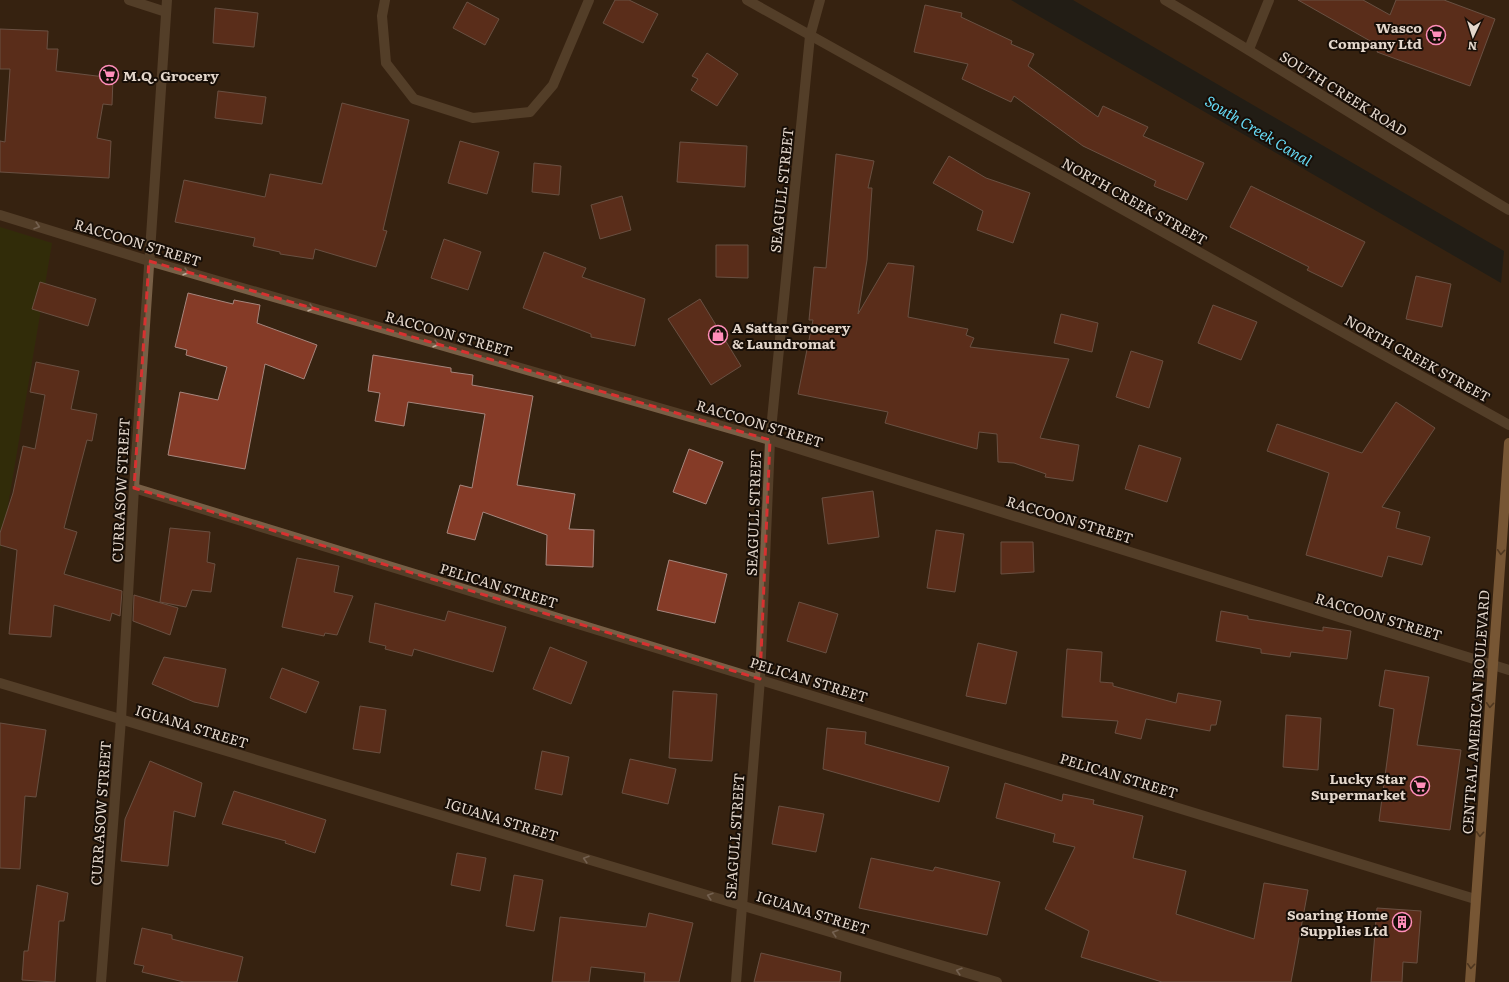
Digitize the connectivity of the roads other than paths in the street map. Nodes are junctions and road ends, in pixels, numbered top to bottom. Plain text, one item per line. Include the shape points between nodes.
1 (129, 0) edge
2 (167, 0) edge
3 (385, 0) edge
4 (589, 0) edge
5 (747, 0) edge
6 (820, 0) edge
7 (1165, 0) edge
8 (1269, 0) edge
9 (166, 12) junction
10 (810, 36) junction
11 (1249, 49) junction
12 (1509, 210) edge
13 (0, 215) edge
14 (149, 261) junction
15 (1509, 425) edge
16 (770, 440) junction
17 (1509, 444) edge
18 (134, 488) junction
19 (1492, 666) junction
20 (1509, 670) edge
21 (760, 679) junction
22 (0, 683) edge
23 (121, 719) junction
24 (1475, 899) junction
25 (742, 906) junction
26 (101, 982) edge
27 (736, 982) edge
28 (997, 982) edge
29 (1470, 982) edge

1 - 9 street
2 - 9 street, CURRASOW STREET
3 - 4 street via 382,16 386,63 414,99 473,118 530,112 553,85
5 - 10 street, NORTH CREEK STREET
6 - 10 street, SEAGULL STREET
7 - 11 street, SOUTH CREEK ROAD
8 - 11 street
9 - 14 street, CURRASOW STREET
10 - 15 street, NORTH CREEK STREET
10 - 16 street, SEAGULL STREET
11 - 12 street, SOUTH CREEK ROAD via 1414,154
13 -> 14 street, RACCOON STREET
14 -> 16 street, RACCOON STREET
14 - 18 street, CURRASOW STREET
16 - 19 street, RACCOON STREET
16 - 21 street, SEAGULL STREET
17 -> 19 main road, CENTRAL AMERICAN BOULEVARD
18 - 21 street, PELICAN STREET
18 - 23 street, CURRASOW STREET
19 - 20 street, RACCOON STREET
19 -> 24 main road, CENTRAL AMERICAN BOULEVARD
21 - 24 street, PELICAN STREET
21 - 25 street, SEAGULL STREET
22 - 23 street, IGUANA STREET
25 -> 23 street, IGUANA STREET
23 - 26 street, CURRASOW STREET
24 -> 29 main road, CENTRAL AMERICAN BOULEVARD
25 - 27 street, SEAGULL STREET
28 -> 25 street, IGUANA STREET

